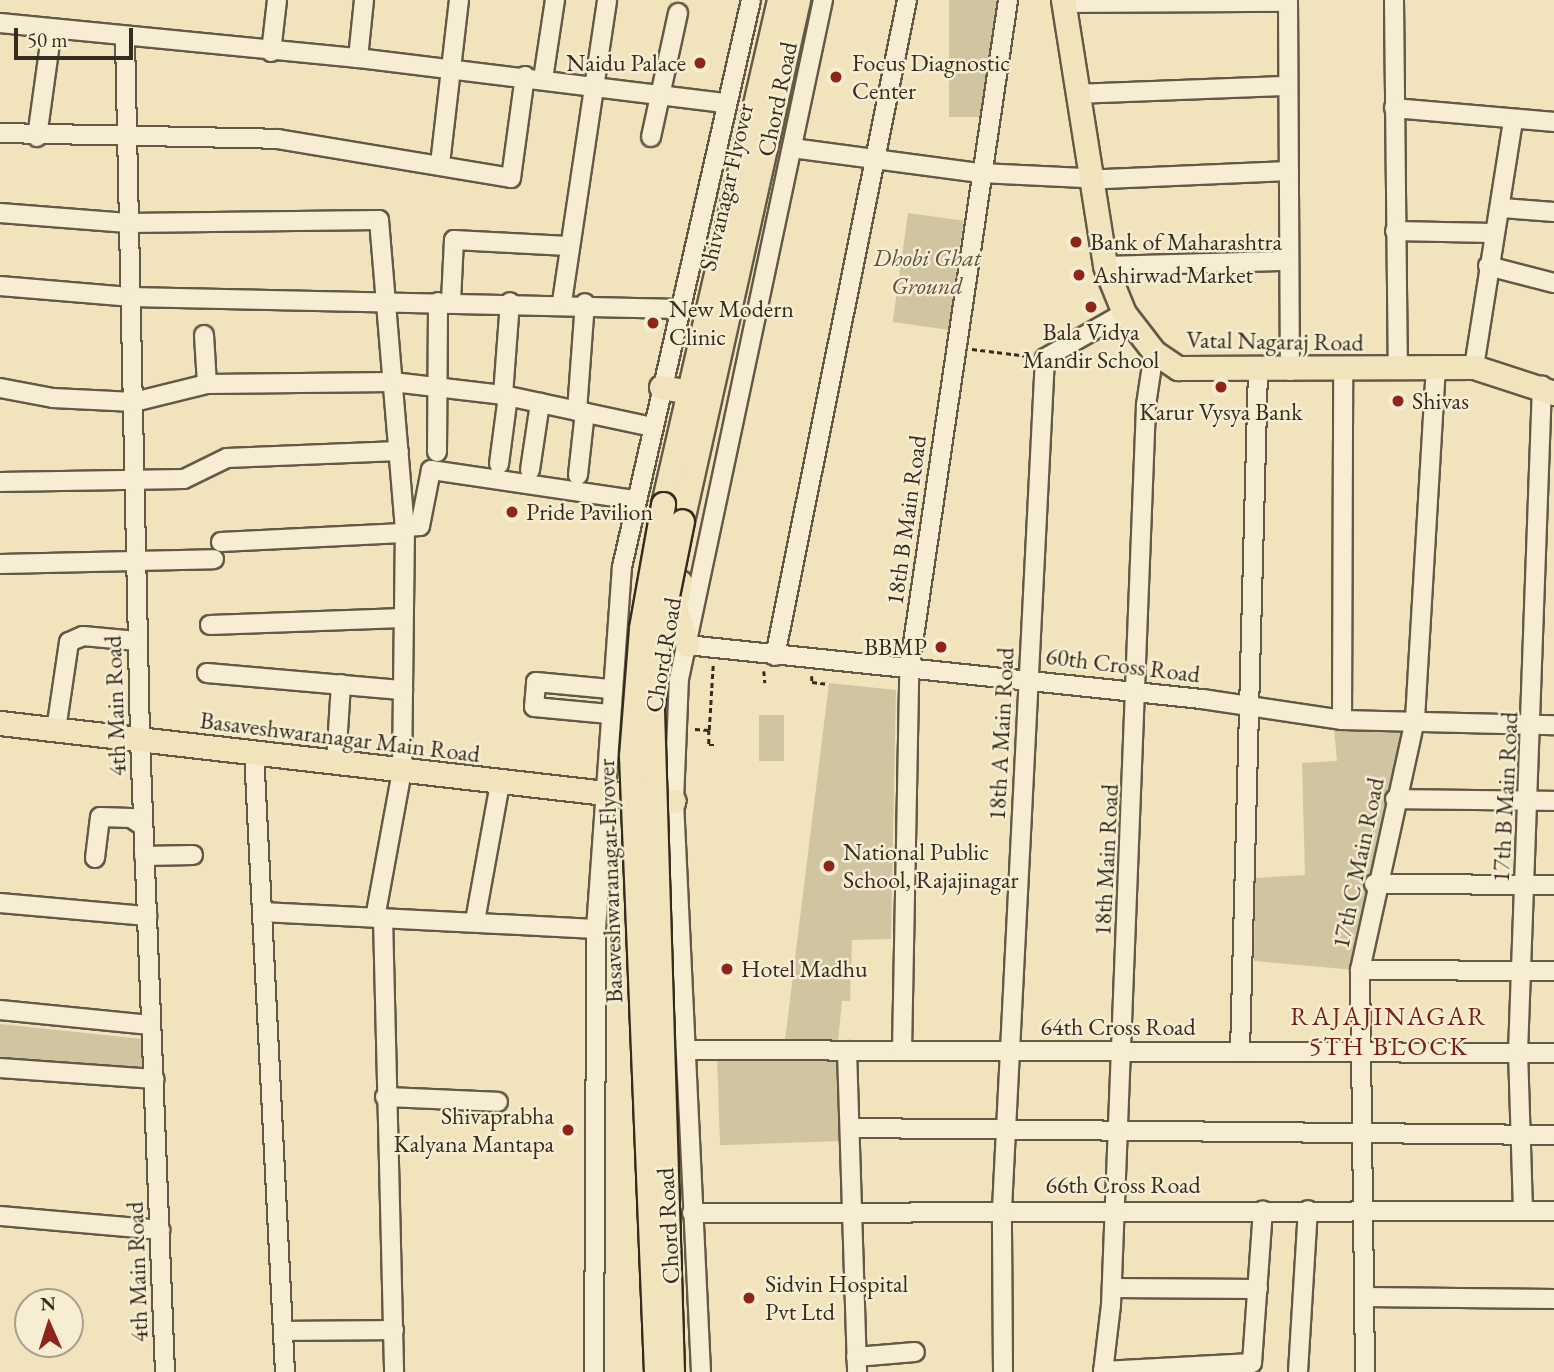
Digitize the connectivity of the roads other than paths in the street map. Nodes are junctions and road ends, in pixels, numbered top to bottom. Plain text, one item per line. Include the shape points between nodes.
1 (277, 0) edge
2 (364, 0) edge
3 (459, 0) edge
4 (555, 0) edge
5 (607, 0) edge
6 (751, 0) edge
7 (779, 0) edge
8 (798, 0) edge
9 (823, 0) edge
10 (907, 0) edge
11 (1008, 0) edge
12 (1394, 0) edge
13 (1287, 1) edge
14 (1063, 2) edge
15 (678, 13) dead end
16 (0, 23) edge
17 (52, 29) junction
18 (125, 38) junction
19 (271, 52) junction
20 (358, 58) junction
21 (453, 68) junction
22 (525, 76) junction
23 (543, 79) junction
24 (591, 85) junction
25 (1288, 86) junction
26 (658, 94) junction
27 (1077, 94) junction
28 (723, 103) junction
29 (1394, 108) junction
30 (1513, 120) junction
31 (1554, 122) edge
32 (0, 133) edge
33 (37, 137) junction
34 (651, 137) dead end
35 (128, 138) junction
36 (792, 148) junction
37 (875, 158) junction
38 (440, 164) junction
39 (1289, 171) junction
40 (979, 173) junction
41 (1089, 178) junction
42 (741, 188) junction
43 (1502, 208) junction
44 (1554, 212) edge
45 (0, 213) edge
46 (128, 223) junction
47 (1395, 231) junction
48 (1492, 233) junction
49 (568, 246) junction
50 (1289, 261) junction
51 (1105, 266) junction
52 (1488, 266) junction
53 (1554, 283) edge
54 (0, 286) edge
55 (130, 297) junction
56 (385, 298) junction
57 (445, 301) junction
58 (510, 302) junction
59 (562, 302) junction
60 (585, 303) junction
61 (681, 309) junction
62 (1124, 313) junction
63 (204, 335) dead end
64 (1154, 352) junction
65 (1436, 366) junction
66 (1398, 367) junction
67 (1474, 367) junction
68 (1258, 370) junction
69 (1343, 370) junction
70 (1290, 371) junction
71 (393, 382) junction
72 (207, 384) junction
73 (661, 387) junction
74 (0, 388) edge
75 (435, 389) junction
76 (1548, 389) edge
77 (688, 392) junction
78 (506, 395) junction
79 (134, 402) junction
80 (540, 403) junction
81 (581, 412) junction
82 (652, 427) junction
83 (701, 427) junction
84 (399, 451) junction
85 (437, 452) dead end
86 (499, 464) dead end
87 (530, 470) dead end
88 (578, 475) dead end
89 (0, 482) edge
90 (135, 482) junction
91 (635, 500) junction
92 (404, 530) junction
93 (221, 542) dead end
94 (214, 559) dead end
95 (137, 561) junction
96 (0, 564) edge
97 (403, 618) junction
98 (210, 625) dead end
99 (137, 641) junction
100 (687, 645) junction
101 (770, 664) junction
102 (909, 670) junction
103 (207, 673) dead end
104 (1028, 679) junction
105 (341, 684) junction
106 (610, 689) junction
107 (403, 690) junction
108 (1140, 693) junction
109 (1248, 705) junction
110 (609, 714) junction
111 (1415, 719) junction
112 (1342, 720) junction
113 (0, 723) edge
114 (1533, 724) junction
115 (1554, 725) edge
116 (56, 730) junction
117 (140, 739) junction
118 (254, 752) junction
119 (336, 763) junction
120 (402, 771) junction
121 (500, 783) junction
122 (607, 798) junction
123 (1395, 799) junction
124 (674, 801) junction
125 (1527, 801) junction
126 (1554, 801) edge
127 (143, 826) junction
128 (193, 855) dead end
129 (144, 856) junction
130 (95, 858) dead end
131 (1374, 884) junction
132 (1525, 885) junction
133 (1554, 885) edge
134 (0, 903) edge
135 (262, 912) junction
136 (147, 916) junction
137 (379, 918) junction
138 (475, 921) junction
139 (596, 929) junction
140 (1360, 970) junction
141 (1521, 971) junction
142 (1554, 971) edge
143 (0, 1010) edge
144 (150, 1025) junction
145 (683, 1049) junction
146 (847, 1051) junction
147 (902, 1051) junction
148 (1011, 1051) junction
149 (1122, 1052) junction
150 (1240, 1052) junction
151 (1362, 1052) junction
152 (1518, 1053) junction
153 (1554, 1053) edge
154 (0, 1068) edge
155 (155, 1079) junction
156 (385, 1097) junction
157 (498, 1102) dead end
158 (850, 1128) junction
159 (1008, 1129) junction
160 (1119, 1130) junction
161 (1362, 1133) junction
162 (1520, 1135) junction
163 (1554, 1135) edge
164 (849, 1209) junction
165 (1002, 1209) junction
166 (1115, 1209) junction
167 (1263, 1210) junction
168 (1308, 1210) junction
169 (1363, 1210) junction
170 (1523, 1210) junction
171 (1554, 1210) edge
172 (692, 1213) junction
173 (0, 1216) edge
174 (160, 1230) junction
175 (1112, 1287) junction
176 (1258, 1289) junction
177 (1364, 1297) junction
178 (1554, 1299) edge
179 (284, 1331) junction
180 (394, 1331) junction
181 (915, 1352) dead end
182 (856, 1364) edge
183 (164, 1372) edge
184 (285, 1372) edge
185 (394, 1372) edge
186 (594, 1372) edge
187 (656, 1372) edge
188 (672, 1372) edge
189 (701, 1372) edge
190 (1003, 1372) edge
191 (1102, 1372) edge
192 (1298, 1372) edge
193 (1365, 1372) edge

1 - 19 street
2 - 20 street
3 - 21 street
4 - 23 street
5 - 24 street
6 - 28 street, Chord Road
7 - 42 main road, Shivanagar Flyover
8 - 42 main road, Shivanagar Flyover
9 - 36 street, Chord Road
10 - 37 street
11 - 40 street, 18th B Main Road
12 - 29 street
13 - 14 street
13 - 25 street
14 - 27 main road, Vatal Nagaraj Road
15 - 26 street
16 - 17 street
17 - 18 street
17 - 33 street
18 - 19 street
18 - 35 street, 4th Main Road
19 - 20 street
20 - 21 street
21 - 22 street
21 - 38 street
22 - 23 street
22 - 38 street via 511,178
23 - 24 street
24 - 26 street
24 - 49 street
25 - 27 street
25 - 39 street
26 - 28 street
26 - 34 street
27 - 41 main road, Vatal Nagaraj Road
28 - 61 street, Chord Road
29 - 30 street
29 - 47 street
30 - 31 street
30 - 43 street
32 - 33 street
33 - 35 street
35 - 38 street via 278,139
35 - 46 street, 4th Main Road
36 - 37 street
36 - 100 street, Chord Road
37 - 40 street
37 - 101 street
39 - 41 street
39 - 50 street
40 - 41 street
40 - 102 street, 18th B Main Road
41 - 51 main road, Vatal Nagaraj Road
42 - 77 main road, Shivanagar Flyover
42 - 83 main road, Shivanagar Flyover
43 - 44 street
43 - 48 street
45 - 46 street
46 - 55 street, 4th Main Road
46 - 56 street via 379,220
47 - 48 street
47 - 66 street
48 - 52 street
49 - 57 street via 454,240
49 - 59 street
50 - 51 street
50 - 70 street
51 - 62 main road, Vatal Nagaraj Road
52 - 53 street
52 - 67 street
54 - 55 street
55 - 56 street
55 - 79 street, 4th Main Road
56 - 57 street
56 - 71 street
57 - 58 street
57 - 75 street
58 - 59 street
58 - 78 street
59 - 60 street
60 - 61 street
60 - 81 street
61 - 73 street, Chord Road
62 - 64 main road, Vatal Nagaraj Road
62 - 104 street, 18th A Main Road via 1045,358
63 - 72 street
64 - 68 main road, Vatal Nagaraj Road via 1178,368
64 - 108 street, 18th Main Road via 1146,405
65 - 66 main road, Vatal Nagaraj Road
65 - 67 main road, Vatal Nagaraj Road
65 - 111 street, 17th C Main Road
66 - 69 main road, Vatal Nagaraj Road
67 - 76 main road, Vatal Nagaraj Road
68 - 70 main road, Vatal Nagaraj Road
68 - 109 street
69 - 70 main road, Vatal Nagaraj Road
69 - 112 street
71 - 72 street
71 - 75 street
71 - 84 street
72 - 79 street
73 - 77 main road
73 - 82 street, Chord Road
74 - 79 street
75 - 78 street
75 - 85 street
76 - 114 street, 17th B Main Road
77 - 187 main road, Basaveshwaranagar Flyover, bridge via 641,628 631,756
78 - 80 street
78 - 86 street
79 - 90 street, 4th Main Road
80 - 81 street
80 - 87 street
81 - 82 street
81 - 88 street
82 - 91 street, Chord Road
83 - 100 main road via 700,484 675,607
83 - 188 main road, Basaveshwaranagar Flyover, bridge via 652,709
84 - 90 street via 227,458 184,479
84 - 92 street
89 - 90 street
90 - 95 street, 4th Main Road
91 - 92 street via 431,470 420,526
91 - 106 street, Chord Road
92 - 93 street
92 - 97 street
94 - 95 street
95 - 96 street
95 - 99 street, 4th Main Road
97 - 98 street
97 - 107 street
99 - 116 street via 83,636 69,642
99 - 117 street, 4th Main Road
100 - 101 street, 60th Cross Road
100 - 124 street, Chord Road via 679,679
101 - 102 street, 60th Cross Road
102 - 104 street, 60th Cross Road
102 - 147 street, 18th B Main Road
103 - 105 street
104 - 108 street, 60th Cross Road
104 - 148 street, 18th A Main Road
105 - 107 street
105 - 119 street
106 - 110 street, Chord Road
106 - 110 street via 536,682 534,708
107 - 120 street
108 - 109 street, 60th Cross Road
108 - 149 street, 18th Main Road
109 - 112 street, 60th Cross Road
109 - 150 street
110 - 122 street, Chord Road
111 - 112 street, 60th Cross Road
111 - 114 street, 60th Cross Road
111 - 123 street, 17th C Main Road
113 - 116 main road, Basaveshwaranagar Main Road
114 - 115 street, 60th Cross Road
114 - 125 street, 17th B Main Road
116 - 117 main road, Basaveshwaranagar Main Road
117 - 118 main road, Basaveshwaranagar Main Road
117 - 127 street, 4th Main Road
118 - 119 main road, Basaveshwaranagar Main Road
118 - 135 street
119 - 120 main road, Basaveshwaranagar Main Road
120 - 121 main road, Basaveshwaranagar Main Road
120 - 137 street
121 - 122 main road, Basaveshwaranagar Main Road
121 - 138 street
122 - 124 main road, Basaveshwaranagar Main Road
122 - 139 street, Chord Road
123 - 125 street
123 - 131 street, 17th C Main Road
124 - 145 street, Chord Road
125 - 126 street
125 - 132 street, 17th B Main Road
127 - 129 street, 4th Main Road
127 - 130 street via 131,818 92,817
128 - 129 street
129 - 136 street, 4th Main Road
131 - 132 street
131 - 140 street, 17th C Main Road
132 - 133 street
132 - 141 street, 17th B Main Road
134 - 136 street
135 - 137 street
135 - 179 street
136 - 144 street, 4th Main Road
137 - 138 street
137 - 156 street
138 - 139 street
139 - 186 street, Chord Road
140 - 141 street
140 - 151 street, 17th C Main Road
141 - 142 street
141 - 152 street, 17th B Main Road
143 - 144 street
144 - 155 street, 4th Main Road
145 - 146 street, 64th Cross Road
145 - 172 street, Chord Road
146 - 147 street, 64th Cross Road
146 - 158 street
147 - 148 street, 64th Cross Road
148 - 149 street, 64th Cross Road
148 - 159 street, 18th A Main Road
149 - 150 street, 64th Cross Road
149 - 160 street, 18th Main Road
150 - 151 street, 64th Cross Road
151 - 152 street, 64th Cross Road
151 - 161 street, 17th C Main Road
152 - 153 street, 64th Cross Road
152 - 162 street, 17th B Main Road
154 - 155 street
155 - 174 street, 4th Main Road
156 - 157 street
156 - 180 street
158 - 159 street
158 - 164 street
159 - 160 street
159 - 165 street, 18th A Main Road
160 - 161 street
160 - 166 street, 18th Main Road
161 - 162 street
161 - 169 street, 17th C Main Road
162 - 163 street
162 - 170 street, 17th B Main Road
164 - 165 street, 66th Cross Road
164 - 172 street, 66th Cross Road
164 - 182 street
165 - 166 street, 66th Cross Road
165 - 190 street, 18th A Main Road
166 - 167 street, 66th Cross Road
166 - 175 street, 18th Main Road
167 - 168 street, 66th Cross Road
167 - 176 street
168 - 169 street, 66th Cross Road
168 - 192 street
169 - 170 street, 66th Cross Road
169 - 177 street, 17th C Main Road
170 - 171 street, 66th Cross Road
172 - 189 street, Chord Road
173 - 174 street
174 - 183 street, 4th Main Road
175 - 176 street
175 - 191 street, 18th Main Road
176 - 191 street via 1252,1363
177 - 178 street
177 - 193 street, 17th C Main Road
179 - 180 street
179 - 184 street
180 - 185 street
181 - 182 street

